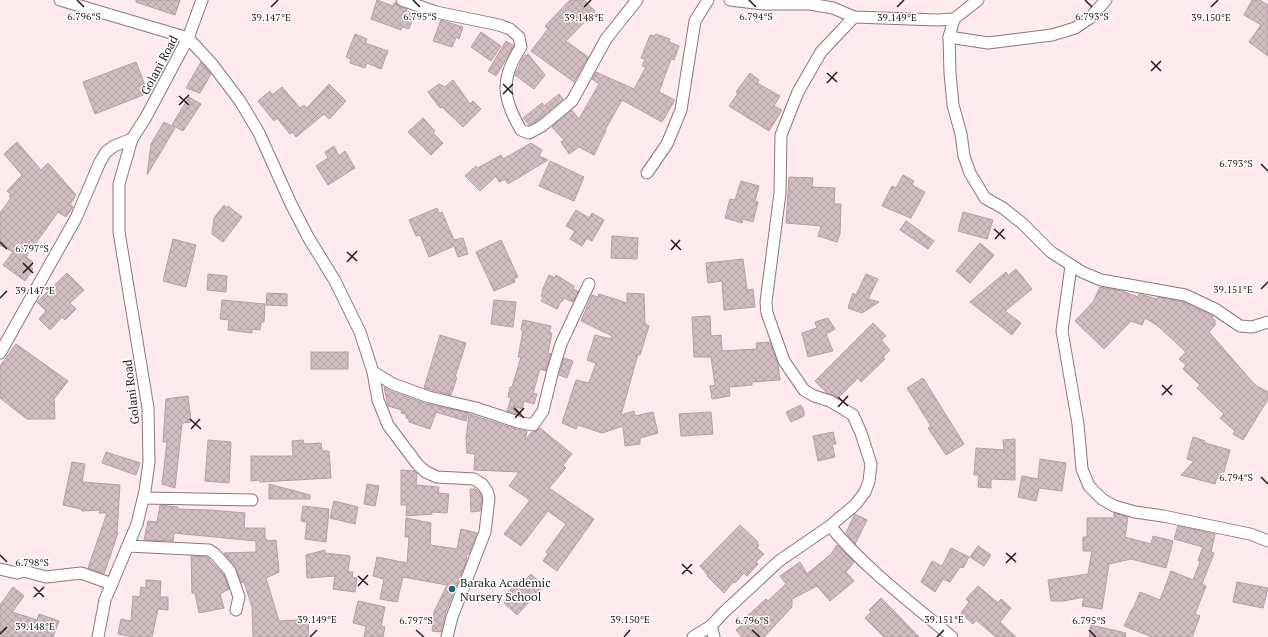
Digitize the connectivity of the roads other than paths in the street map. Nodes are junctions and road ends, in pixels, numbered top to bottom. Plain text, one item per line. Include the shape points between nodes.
1 (60, 0) edge
2 (202, 0) edge
3 (402, 0) edge
4 (637, 0) edge
5 (708, 0) edge
6 (730, 0) edge
7 (978, 0) edge
8 (1106, 0) edge
9 (854, 17) junction
10 (954, 19) junction
11 (949, 37) junction
12 (188, 38) junction
13 (132, 139) junction
14 (647, 173) dead end
15 (1071, 266) junction
16 (589, 284) dead end
17 (1268, 322) edge
18 (0, 353) edge
19 (373, 372) junction
20 (144, 498) junction
21 (252, 500) dead end
22 (830, 526) junction
23 (1268, 540) edge
24 (128, 546) junction
25 (0, 569) edge
26 (112, 584) junction
27 (236, 610) dead end
28 (713, 632) edge
29 (98, 637) edge
30 (447, 637) edge
31 (693, 637) edge
32 (952, 637) edge

1 - 12 street
2 - 12 street, Golani Road
3 - 4 street via 436,12 499,25 510,29 519,37 521,48 507,74 506,94 515,121 521,130 529,133 542,126 572,101 606,39
5 - 14 street via 696,21 681,110 667,144
6 - 9 street via 763,4 810,4 834,8
7 - 10 street
8 - 11 street via 1090,18 1075,28 1052,34 988,43
9 - 10 street
9 - 22 street via 821,52 798,92 781,135 780,193 766,302 784,361 804,390 830,401 853,415 870,464 869,481 865,492 855,505
10 - 11 street
11 - 15 street via 953,105 970,173 985,198 1003,208 1051,252
12 - 13 street, Golani Road
12 - 19 street via 212,64 260,133 291,204 335,281 360,332
13 - 18 street via 106,152 76,218
13 - 20 street, Golani Road via 119,184 119,232 148,408 149,462
15 - 17 street via 1102,280 1185,295 1215,309 1240,326 1252,327
15 - 23 street via 1062,331 1078,424 1082,469 1089,486 1102,499 1114,506
16 - 19 street via 561,344 543,411 533,426 476,408 429,397 393,384
19 - 30 street via 378,400 388,425 418,464 426,472 437,477 474,479 482,484 489,498 485,532 452,617
20 - 21 street
20 - 24 street, Golani Road
22 - 28 street via 779,561 723,613
22 - 32 street via 876,572
24 - 26 street, Golani Road
24 - 27 street via 209,550 230,572 239,597
25 - 26 street via 17,573 24,571 46,577 80,573
26 - 29 street, Golani Road
28 - 31 street

